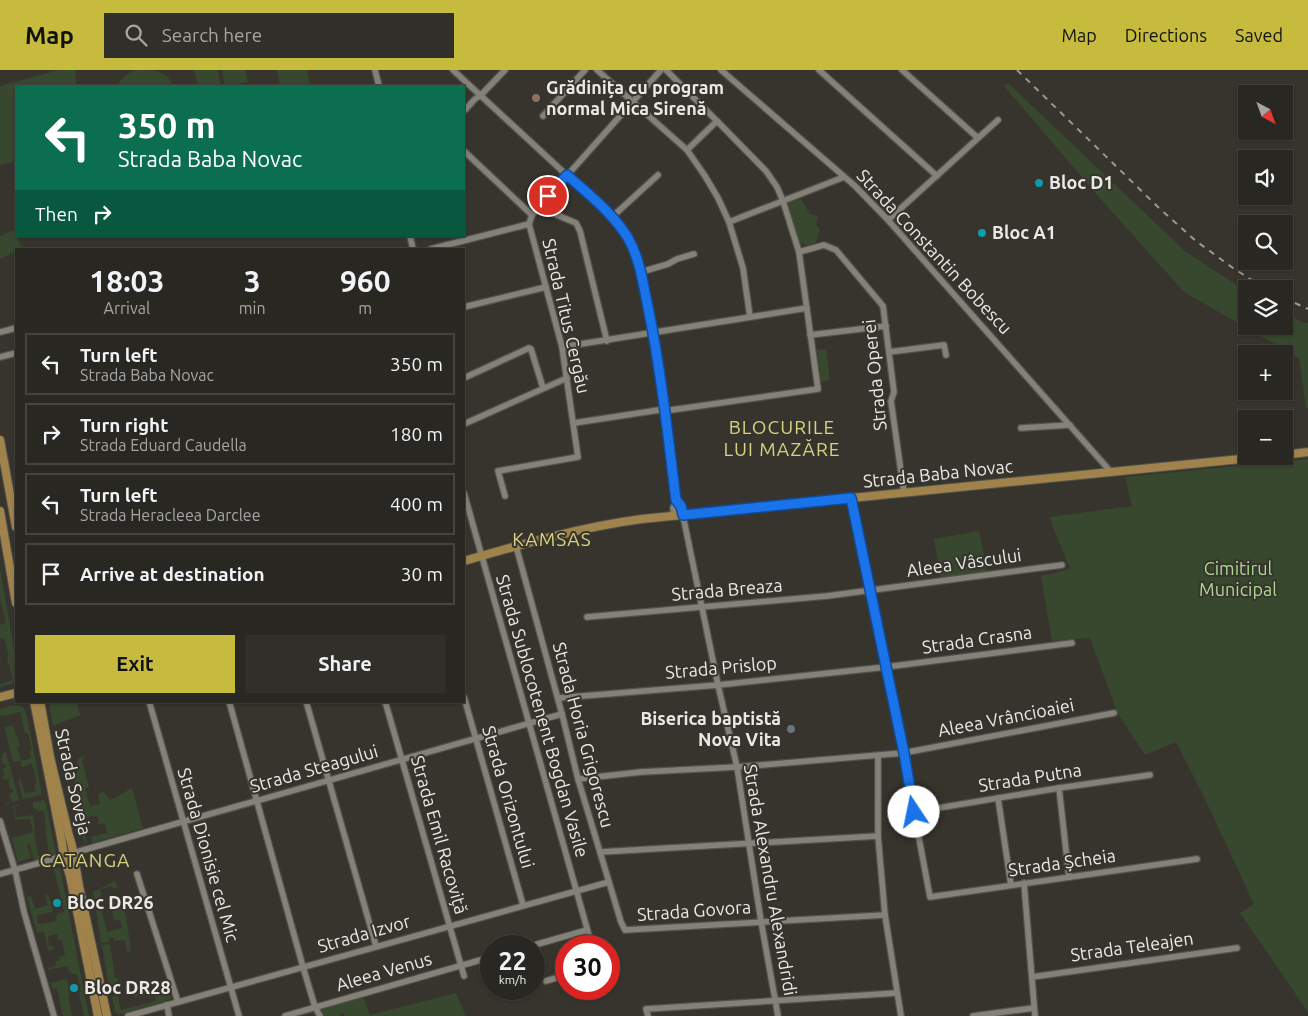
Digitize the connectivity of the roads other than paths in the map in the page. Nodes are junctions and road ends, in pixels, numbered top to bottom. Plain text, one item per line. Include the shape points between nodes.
1 (375, 70) edge
2 (453, 70) edge
3 (505, 70) edge
4 (585, 70) edge
5 (597, 70) edge
6 (661, 70) edge
7 (666, 70) edge
8 (720, 70) edge
9 (819, 70) edge
10 (902, 70) edge
11 (379, 85) edge
12 (481, 95) junction
13 (632, 102) junction
14 (465, 110) edge
15 (543, 116) dead end
16 (998, 120) dead end
17 (718, 121) junction
18 (978, 138) junction
19 (687, 150) junction
20 (465, 152) edge
21 (567, 175) junction
22 (658, 175) dead end
23 (937, 176) junction
24 (844, 177) junction
25 (783, 201) junction
26 (538, 207) junction
27 (532, 214) junction
28 (612, 217) junction
29 (888, 220) junction
30 (729, 222) junction
31 (529, 224) junction
32 (445, 247) edge
33 (799, 252) junction
34 (694, 254) dead end
35 (641, 272) junction
36 (546, 287) junction
37 (465, 307) edge
38 (807, 308) junction
39 (750, 317) junction
40 (886, 326) junction
41 (15, 328) edge
42 (0, 332) edge
43 (653, 333) junction
44 (810, 335) junction
45 (607, 341) junction
46 (562, 347) junction
47 (889, 352) junction
48 (15, 353) edge
49 (946, 355) dead end
50 (0, 357) edge
51 (465, 378) edge
52 (567, 378) junction
53 (543, 388) junction
54 (664, 411) junction
55 (465, 424) edge
56 (574, 424) junction
57 (1070, 425) junction
58 (1021, 428) dead end
59 (0, 440) edge
60 (1308, 452) edge
61 (1293, 454) edge
62 (1238, 459) edge
63 (1111, 472) junction
64 (904, 493) junction
65 (505, 496) dead end
66 (851, 498) junction
67 (676, 500) junction
68 (465, 501) edge
69 (0, 511) edge
70 (683, 515) junction
71 (674, 516) junction
72 (467, 518) edge
73 (15, 522) edge
74 (1, 526) edge
75 (516, 546) junction
76 (481, 556) junction
77 (465, 561) edge
78 (1062, 565) dead end
79 (870, 591) junction
80 (15, 598) edge
81 (702, 607) junction
82 (587, 617) dead end
83 (1072, 643) dead end
84 (886, 668) junction
85 (718, 685) junction
86 (15, 693) edge
87 (0, 697) edge
88 (558, 698) junction
89 (465, 701) edge
90 (34, 703) edge
91 (40, 703) edge
92 (150, 703) edge
93 (230, 703) edge
94 (307, 703) edge
95 (386, 703) edge
96 (1114, 713) dead end
97 (562, 714) junction
98 (528, 723) junction
99 (475, 739) junction
100 (904, 753) junction
101 (878, 756) junction
102 (402, 760) junction
103 (737, 767) junction
104 (1150, 775) dead end
105 (329, 780) junction
106 (578, 780) junction
107 (1059, 788) junction
108 (998, 798) junction
109 (256, 801) junction
110 (914, 812) junction
111 (0, 821) edge
112 (183, 822) junction
113 (878, 836) junction
114 (749, 844) junction
115 (600, 852) junction
116 (73, 853) junction
117 (64, 856) junction
118 (1197, 858) dead end
119 (15, 870) junction
120 (0, 874) edge
121 (137, 874) dead end
122 (1069, 877) junction
123 (609, 882) junction
124 (1024, 883) junction
125 (1011, 885) junction
126 (576, 890) junction
127 (523, 905) junction
128 (885, 915) junction
129 (761, 921) junction
130 (449, 926) junction
131 (587, 930) junction
132 (625, 930) joint
133 (589, 935) edge
134 (545, 942) edge
135 (376, 946) junction
136 (1237, 948) dead end
137 (480, 961) edge
138 (461, 966) junction
139 (303, 967) junction
140 (464, 976) dead end
141 (1032, 977) junction
142 (555, 978) edge
143 (546, 981) dead end
144 (230, 987) junction
145 (897, 993) junction
146 (775, 1000) junction
147 (178, 1002) junction
148 (166, 1005) junction
149 (316, 1007) junction
150 (1034, 1008) junction
151 (54, 1016) edge
152 (98, 1016) edge
153 (107, 1016) edge
154 (128, 1016) edge
155 (169, 1016) edge
156 (239, 1016) edge
157 (286, 1016) edge
158 (320, 1016) edge
159 (648, 1016) edge
160 (778, 1016) edge
161 (901, 1016) edge
162 (973, 1016) edge
163 (1035, 1016) edge

1 - 11 street
2 - 12 street
3 - 12 street
4 - 15 street
5 - 13 street
6 - 13 street
7 - 17 street
8 - 24 street, Strada Constantin Bobescu
9 - 23 street
10 - 18 street
12 - 14 street
12 - 21 street
13 - 19 street
13 - 21 street
16 - 18 street
17 - 19 street
17 - 25 street via 766,171
18 - 23 street
19 - 30 street via 718,198
20 - 27 street
21 - 26 street
21 - 28 street
22 - 28 street
23 - 29 street
24 - 25 street
24 - 29 street, Strada Constantin Bobescu
25 - 30 street
25 - 33 street
26 - 27 street
26 - 45 street via 576,223
27 - 31 street, Strada Titus Cergău
28 - 35 street via 629,240
29 - 57 street, Strada Constantin Bobescu
30 - 39 street via 743,268
31 - 32 street
31 - 36 street, Strada Titus Cergău
33 - 38 street
33 - 40 street, Strada Operei via 824,245 836,250 883,306
34 - 35 street
35 - 43 street
36 - 37 street
36 - 46 street, Strada Titus Cergău
38 - 39 street
38 - 44 street
39 - 43 street
40 - 44 street
40 - 47 street, Strada Operei
41 - 42 street
43 - 45 street
43 - 54 street
44 - 54 street via 818,389
45 - 46 street
46 - 52 street, Strada Titus Cergău
47 - 49 street via 944,345
47 - 64 street, Strada Operei via 894,392 891,401
48 - 50 street
51 - 53 street via 529,348
52 - 53 street
52 - 56 street, Strada Titus Cergău
53 - 55 street
54 - 56 street
54 - 67 street
56 - 65 street, Strada Titus Cergău via 578,457 498,471
57 - 58 street
57 - 63 street, Strada Constantin Bobescu
59 - 73 main road
60 - 61 main road
62 - 63 main road, Strada Baba Novac
63 - 64 main road, Strada Baba Novac
64 - 66 main road, Strada Baba Novac
66 - 70 main road, Strada Baba Novac
66 - 79 street
67 - 70 street, Strada Alexandru Alexandridi
67 - 71 street
68 - 72 street, Strada Sublocotenent Bogdan Vasile
69 - 74 main road
70 - 71 main road, Strada Baba Novac
70 - 81 street, Strada Alexandru Alexandridi
71 - 75 main road, Strada Baba Novac via 599,526
72 - 76 street, Strada Sublocotenent Bogdan Vasile
74 - 80 main road
75 - 76 main road, Strada Baba Novac
75 - 88 street, Strada Horia Grigorescu
76 - 77 main road, Strada Baba Novac
76 - 98 street, Strada Sublocotenent Bogdan Vasile
78 - 79 street, Aleea Vâscului
79 - 81 street, Strada Breaza
79 - 84 street
81 - 82 street, Strada Breaza
81 - 85 street, Strada Alexandru Alexandridi
83 - 84 street, Strada Crasna
84 - 85 street, Strada Prislop
84 - 100 street
85 - 88 street, Strada Prislop
85 - 103 street, Strada Alexandru Alexandridi
86 - 87 main road
88 - 97 street, Strada Horia Grigorescu
89 - 99 street, Strada Orizontului
90 - 117 main road, Strada Soveja
91 - 116 main road, Strada Soveja
92 - 112 street, Strada Dionisie cel Mic
93 - 109 street
94 - 105 street
95 - 102 street, Strada Emil Racoviță
96 - 100 street, Aleea Vrâncioaiei
97 - 98 street, Strada Steagului
97 - 106 street, Strada Horia Grigorescu
98 - 99 street, Strada Steagului
98 - 126 street, Strada Sublocotenent Bogdan Vasile
99 - 102 street, Strada Steagului
99 - 127 street, Strada Orizontului
100 - 101 street, Aleea Vrâncioaiei
100 - 110 street
101 - 103 street, Aleea Vrâncioaiei
101 - 113 street
102 - 105 street, Strada Steagului
102 - 130 street, Strada Emil Racoviță
103 - 106 street, Aleea Vrâncioaiei via 641,772
103 - 114 street, Strada Alexandru Alexandridi
104 - 107 street, Strada Putna
105 - 109 street, Strada Steagului
105 - 135 street
106 - 115 street, Strada Horia Grigorescu
107 - 108 street, Strada Putna
107 - 122 street
108 - 110 street, Strada Putna
108 - 125 street
109 - 112 street, Strada Steagului
109 - 139 street
110 - 125 street, Strada Șcheia via 930,897
111 - 119 street
112 - 116 street, Strada Steagului
112 - 144 street, Strada Dionisie cel Mic
113 - 114 street
113 - 128 street
114 - 115 street
114 - 129 street, Strada Alexandru Alexandridi
115 - 123 street, Strada Horia Grigorescu
116 - 153 main road, Strada Soveja
117 - 119 street
117 - 152 main road, Strada Soveja
118 - 122 street, Strada Șcheia
119 - 120 street
119 - 151 street
121 - 147 street
122 - 124 street, Strada Șcheia
123 - 126 street, Strada Izvor
123 - 132 street, Strada Horia Grigorescu
124 - 125 street, Strada Șcheia
124 - 141 street
126 - 127 street, Strada Izvor
126 - 131 street, Strada Sublocotenent Bogdan Vasile
127 - 130 street, Strada Izvor
128 - 129 street, Strada Govora
128 - 145 street
129 - 132 street, Strada Govora
129 - 146 street, Strada Alexandru Alexandridi
130 - 135 street, Strada Izvor
130 - 138 street, Strada Emil Racoviță
131 - 133 street, Strada Sublocotenent Bogdan Vasile
131 - 134 street
135 - 139 street, Strada Izvor
136 - 141 street, Strada Teleajen
137 - 138 street, Aleea Venus
138 - 140 street, Strada Emil Racoviță
138 - 149 street, Aleea Venus
139 - 144 street, Strada Izvor
139 - 149 street
141 - 150 street
142 - 143 street
144 - 147 street, Strada Izvor
144 - 156 street, Strada Dionisie cel Mic
145 - 146 street
145 - 161 street
146 - 159 street via 646,1009
146 - 160 street, Strada Alexandru Alexandridi
147 - 148 street, Strada Izvor
148 - 154 street, Strada Izvor
148 - 155 street
149 - 157 street, Aleea Venus
149 - 158 street
150 - 162 street
150 - 163 street

